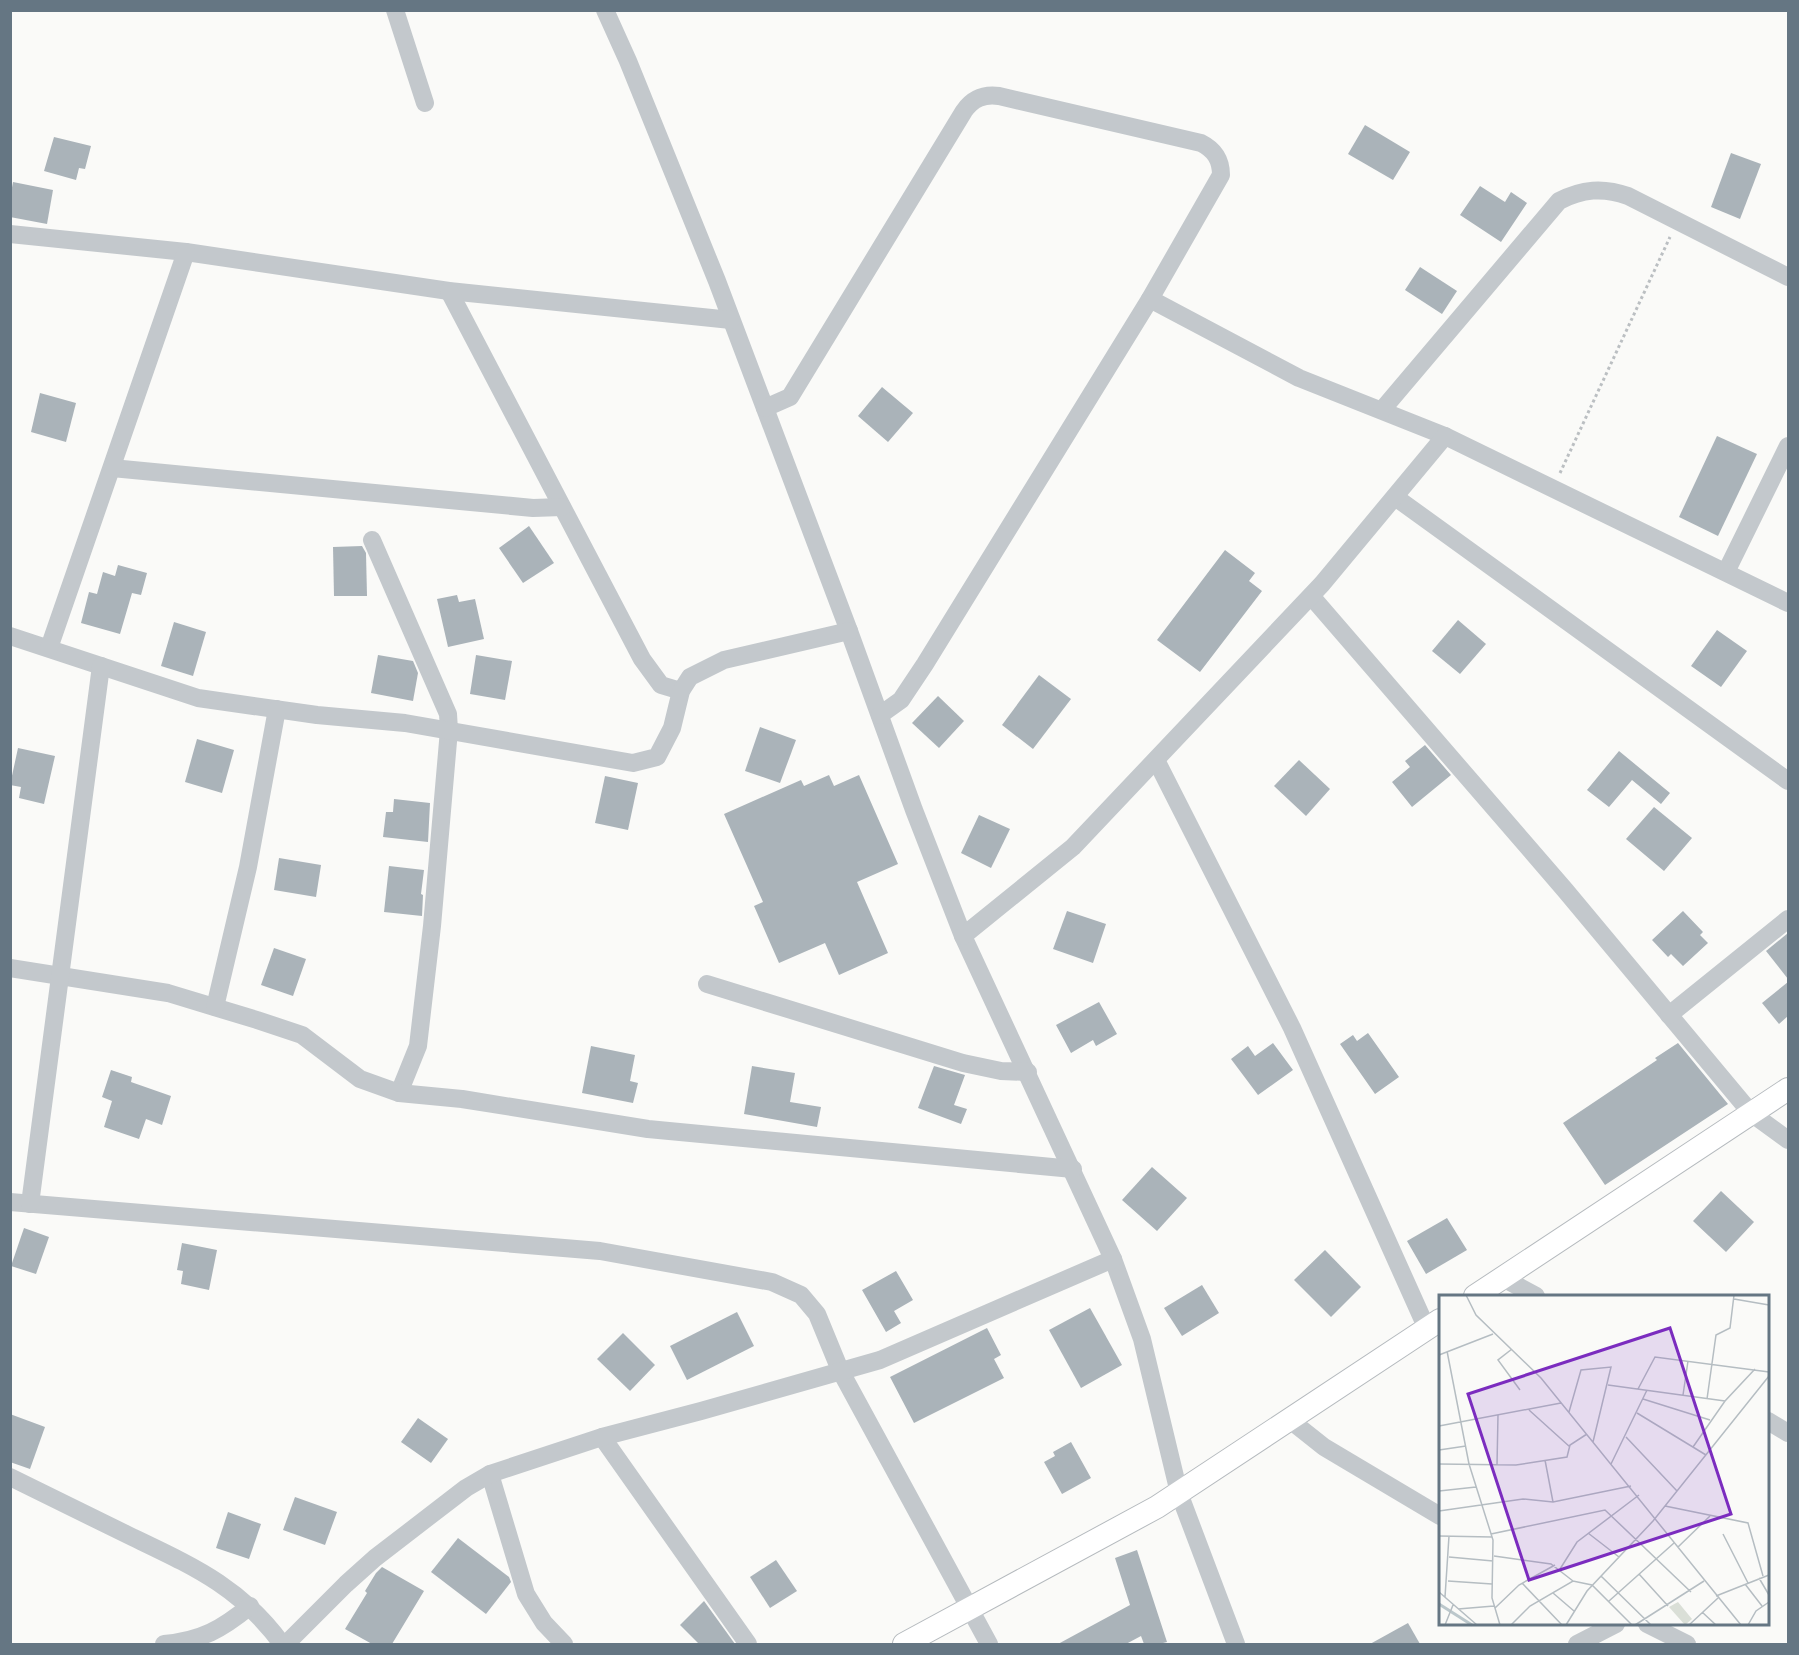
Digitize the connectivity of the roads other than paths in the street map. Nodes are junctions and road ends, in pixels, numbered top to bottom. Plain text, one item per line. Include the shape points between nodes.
1 (395, 10) edge
2 (605, 10) edge
3 (425, 103) dead end
4 (10, 234) edge
5 (186, 252) junction
6 (1788, 277) edge
7 (449, 291) junction
8 (1150, 299) junction
9 (731, 320) junction
10 (765, 408) junction
11 (1382, 410) junction
12 (1445, 436) junction
13 (1788, 446) edge
14 (112, 468) junction
15 (1395, 498) junction
16 (562, 507) junction
17 (372, 540) dead end
18 (1726, 572) junction
19 (1311, 596) junction
20 (1788, 603) edge
21 (849, 631) junction
22 (10, 636) edge
23 (50, 648) junction
24 (101, 666) junction
25 (681, 691) junction
26 (277, 709) junction
27 (880, 716) junction
28 (449, 730) junction
29 (1156, 760) junction
30 (1788, 781) edge
31 (1788, 919) edge
32 (963, 936) junction
33 (10, 968) edge
34 (61, 976) junction
35 (707, 984) dead end
36 (215, 1007) junction
37 (1669, 1015) junction
38 (1028, 1072) junction
39 (1788, 1089) edge
40 (399, 1093) junction
41 (1751, 1113) junction
42 (1788, 1140) edge
43 (1073, 1169) junction
44 (10, 1202) edge
45 (30, 1204) junction
46 (1113, 1259) junction
47 (1503, 1278) junction
48 (1477, 1295) edge
49 (1534, 1295) edge
50 (1433, 1324) edge
51 (840, 1370) junction
52 (1290, 1420) junction
53 (1769, 1422) edge
54 (1788, 1432) edge
55 (602, 1437) junction
56 (490, 1474) junction
57 (10, 1477) edge
58 (1179, 1493) junction
59 (1439, 1515) edge
60 (250, 1606) junction
61 (969, 1609) junction
62 (1612, 1625) edge
63 (1651, 1625) edge
64 (164, 1644) edge
65 (284, 1644) edge
66 (564, 1644) edge
67 (748, 1644) edge
68 (904, 1644) edge
69 (989, 1644) edge
70 (1236, 1644) edge
71 (1577, 1644) edge
72 (1687, 1644) edge

1 - 3 street
2 - 9 street
4 - 5 street
5 - 7 street
5 - 14 street
6 - 11 street via 1628,196 1605,190 1581,192 1559,201
7 - 9 street
7 - 16 street
8 - 10 street via 1221,175 1214,151 1201,143 999,96 982,96 964,111 790,397
8 - 11 street via 1299,378
8 - 27 street via 925,664 901,700
9 - 10 street
10 - 21 street
11 - 12 street
12 - 15 street
12 - 18 street
13 - 18 street
14 - 16 street via 533,508
14 - 23 street
15 - 19 street
15 - 30 street
16 - 25 street via 642,659 661,686
17 - 28 street via 448,714
18 - 20 street
19 - 29 street
19 - 37 street
21 - 25 street via 724,660 690,676
21 - 27 street
22 - 23 street
23 - 24 street
24 - 26 street via 198,698
24 - 34 street
25 - 28 street via 672,728 657,757 633,763
26 - 28 street
26 - 36 street via 248,867
27 - 32 street
28 - 40 street via 418,1046
29 - 32 street via 1073,847
29 - 50 street via 1292,1028
31 - 37 street
32 - 38 street
33 - 34 street
34 - 36 street via 168,993
34 - 45 street
35 - 38 street via 963,1063
36 - 40 street via 302,1035 360,1079
37 - 41 street
38 - 43 street
39 - 41 main road
40 - 43 street via 462,1099 648,1129
41 - 42 street
41 - 47 main road
43 - 46 street
44 - 45 street
45 - 51 street via 600,1251 771,1282 801,1295 817,1314
46 - 51 street via 880,1360
46 - 58 street via 1142,1339
47 - 48 main road
47 - 49 street
50 - 52 main road
51 - 55 street
51 - 61 street
52 - 58 main road
52 - 59 street via 1324,1447
53 - 54 street
55 - 56 street
55 - 67 street
56 - 65 street via 375,1558
56 - 66 street via 526,1594 544,1623
57 - 60 street via 188,1564 225,1585
58 - 61 main road
58 - 70 street
60 - 64 street via 213,1632 193,1640
60 - 65 street
61 - 68 main road
61 - 69 street
62 - 71 street
63 - 72 street

